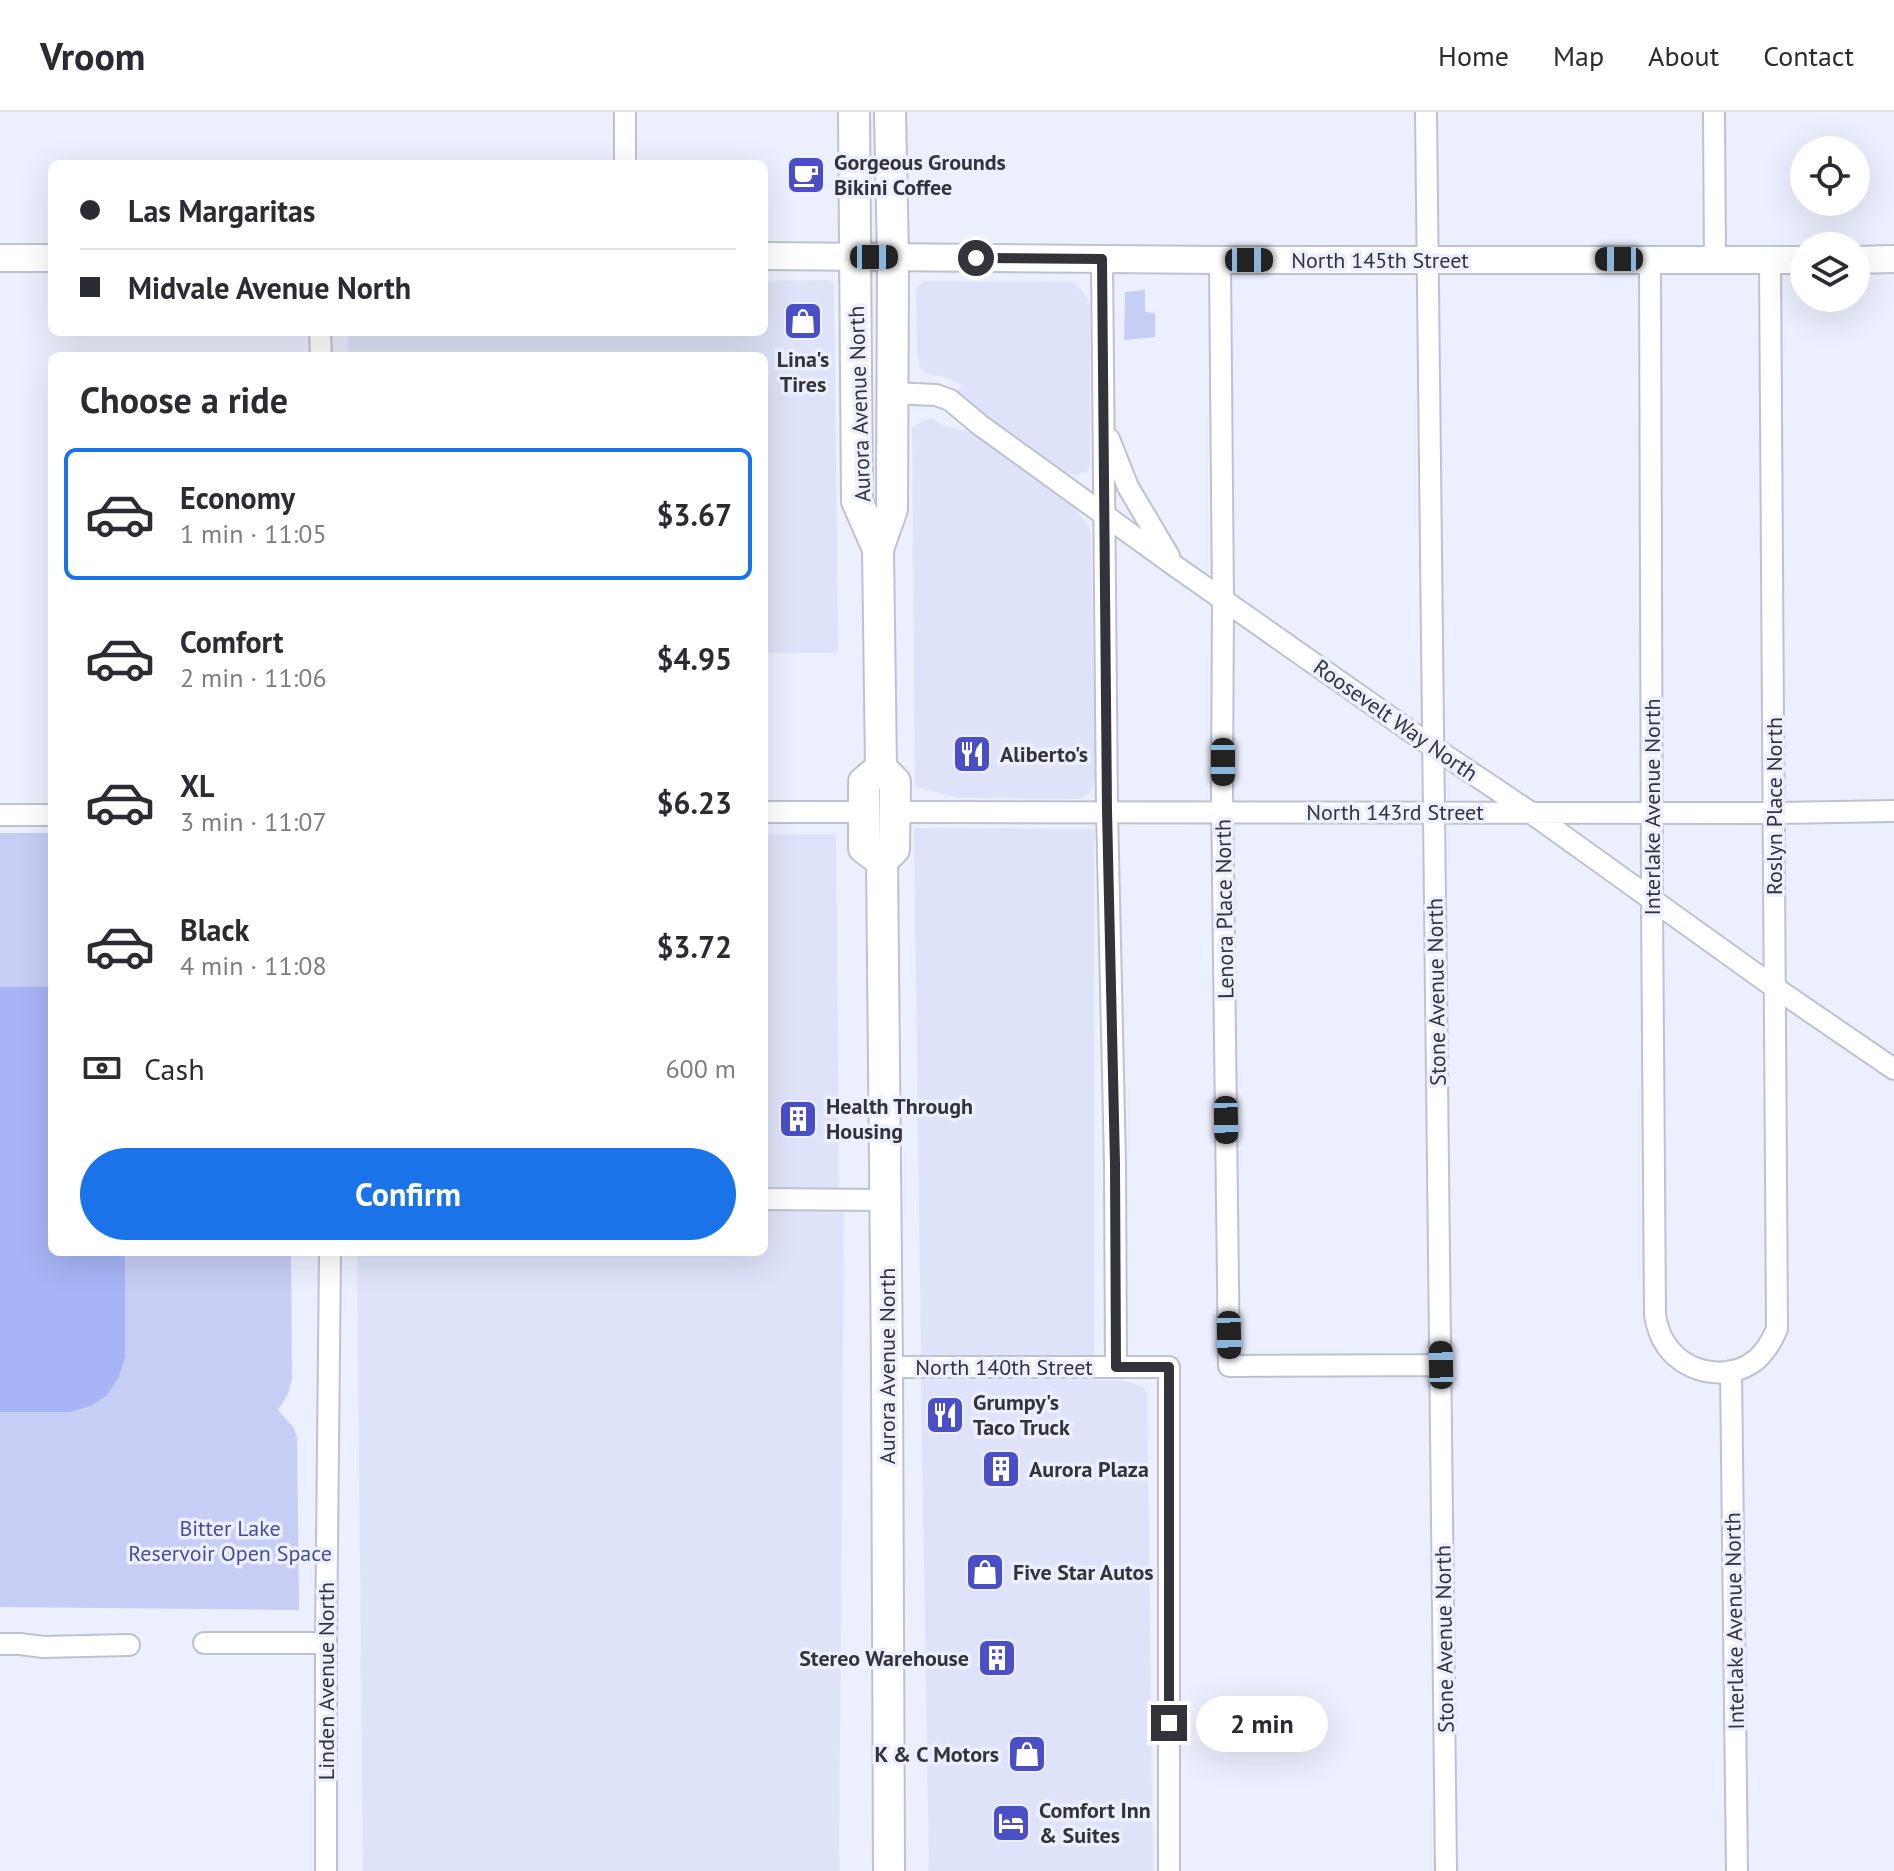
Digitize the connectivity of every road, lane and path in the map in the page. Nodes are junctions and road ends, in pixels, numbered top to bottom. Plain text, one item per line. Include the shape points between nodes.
1 (625, 112) edge
2 (854, 112) edge
3 (890, 112) edge
4 (1426, 112) edge
5 (1714, 112) edge
6 (625, 160) edge
7 (768, 256) edge
8 (893, 257) junction
9 (0, 258) edge
10 (48, 258) edge
11 (856, 258) junction
12 (1102, 259) junction
13 (1428, 259) junction
14 (1650, 259) junction
15 (1894, 259) edge
16 (1220, 260) junction
17 (1715, 260) junction
18 (1770, 260) junction
19 (1790, 260) edge
20 (1870, 260) edge
21 (892, 393) junction
22 (1104, 423) junction
23 (1104, 515) junction
24 (878, 549) junction
25 (1175, 566) junction
26 (1223, 599) junction
27 (1434, 747) junction
28 (881, 768) junction
29 (1107, 811) junction
30 (1894, 811) edge
31 (768, 812) edge
32 (864, 812) junction
33 (895, 812) junction
34 (1223, 812) junction
35 (1434, 812) junction
36 (1530, 812) junction
37 (1652, 813) junction
38 (1774, 813) junction
39 (0, 815) edge
40 (48, 815) edge
41 (882, 861) junction
42 (1652, 900) junction
43 (1774, 987) junction
44 (1894, 1069) edge
45 (768, 1199) edge
46 (886, 1200) junction
47 (330, 1256) edge
48 (1441, 1365) junction
49 (887, 1367) junction
50 (1116, 1367) junction
51 (1731, 1371) junction
52 (204, 1643) dead end
53 (326, 1643) junction
54 (0, 1644) edge
55 (129, 1645) dead end
56 (326, 1871) edge
57 (889, 1871) edge
58 (1169, 1871) edge
59 (1446, 1871) edge
60 (1737, 1871) edge

1 - 6 street
2 - 11 highway, Aurora Avenue North
3 - 8 highway, Aurora Avenue North
4 - 13 street, Stone Avenue North
5 - 17 street
7 - 11 main road, North 145th Street
8 - 11 main road, North 145th Street
8 - 12 main road, North 145th Street
8 - 21 highway, Aurora Avenue North
9 - 10 main road
11 - 24 highway, Aurora Avenue North via 857,501
12 - 16 main road, North 145th Street
12 - 22 street
13 - 14 main road, North 145th Street
13 - 16 main road, North 145th Street
13 - 27 street, Stone Avenue North
14 - 17 main road, North 145th Street
14 - 37 street, Interlake Avenue North
15 - 20 main road
16 - 26 street, Lenora Place North
17 - 18 main road, North 145th Street
18 - 19 main road, North 145th Street
18 - 38 street, Roslyn Place North
21 - 23 street, Roosevelt Way North via 950,400
21 - 24 highway, Aurora Avenue North via 892,509
22 - 23 street
22 - 25 street via 1128,487
23 - 25 street, Roosevelt Way North
23 - 29 street
24 - 28 highway, Aurora Avenue North
25 - 26 street, Roosevelt Way North
26 - 27 street, Roosevelt Way North
26 - 34 street, Lenora Place North
27 - 35 street, Stone Avenue North
27 - 36 street, Roosevelt Way North
28 - 32 highway, Aurora Avenue North via 864,782
28 - 33 highway, Aurora Avenue North via 895,782
29 - 33 street, North 143rd Street
29 - 34 street, North 143rd Street
29 - 50 street
30 - 38 street, North 143rd Street
31 - 32 street
32 - 41 highway, Aurora Avenue North via 864,848
33 - 41 highway, Aurora Avenue North via 894,849
34 - 35 street, North 143rd Street
34 - 48 street, Lenora Place North via 1229,1366
35 - 36 street, North 143rd Street
35 - 48 street, Stone Avenue North
36 - 37 street, North 143rd Street
36 - 42 street, Roosevelt Way North
37 - 38 street, North 143rd Street
37 - 42 street, Interlake Avenue North
38 - 43 street, Roslyn Place North
39 - 40 street
41 - 46 highway, Aurora Avenue North
42 - 43 street, Roosevelt Way North
42 - 51 street, Interlake Avenue North via 1655,1316 1659,1333 1681,1361 1712,1373
43 - 44 street, Roosevelt Way North
43 - 51 street, Roslyn Place North via 1777,1329 1755,1361
45 - 46 street
46 - 49 highway, Aurora Avenue North
47 - 53 street, Linden Avenue North
48 - 59 street, Stone Avenue North
49 - 50 street, North 140th Street
49 - 57 highway, Aurora Avenue North
50 - 58 street, North 140th Street via 1169,1367
51 - 60 street, Interlake Avenue North
52 - 53 street
53 - 56 street, Linden Avenue North
54 - 55 street

